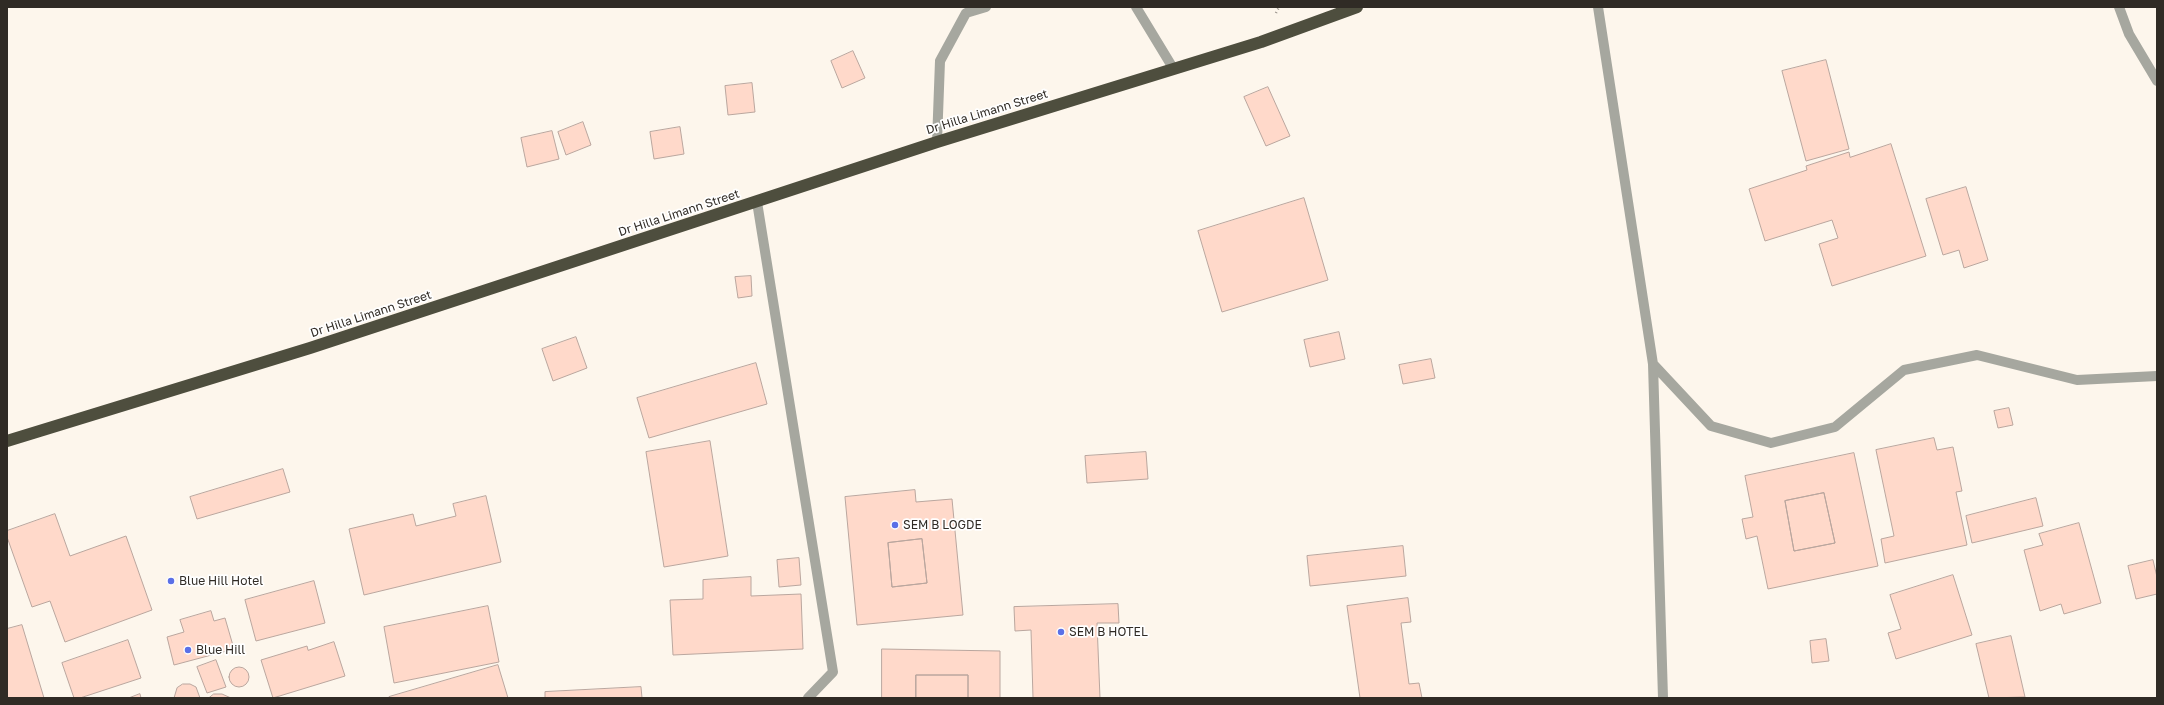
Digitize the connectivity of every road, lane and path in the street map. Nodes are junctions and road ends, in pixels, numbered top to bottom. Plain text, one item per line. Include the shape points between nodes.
1 (986, 7) edge
2 (1136, 7) edge
3 (1357, 7) edge
4 (1598, 7) edge
5 (2119, 7) edge
6 (1173, 68) junction
7 (2157, 81) edge
8 (937, 142) junction
9 (757, 202) junction
10 (1653, 364) junction
11 (2157, 376) edge
12 (7, 441) edge
13 (808, 698) edge
14 (1663, 698) edge

1 - 8 street via 966,12 940,61
2 - 6 street
3 - 6 highway, Dr Hilla Limann Street via 1261,42
4 - 10 street
5 - 7 street via 2129,34
6 - 8 highway, Dr Hilla Limann Street
8 - 9 highway, Dr Hilla Limann Street
9 - 12 highway, Dr Hilla Limann Street via 310,348
9 - 13 street via 833,672
10 - 11 street via 1711,426 1771,443 1835,427 1904,370 1977,355 2077,380
10 - 14 street

